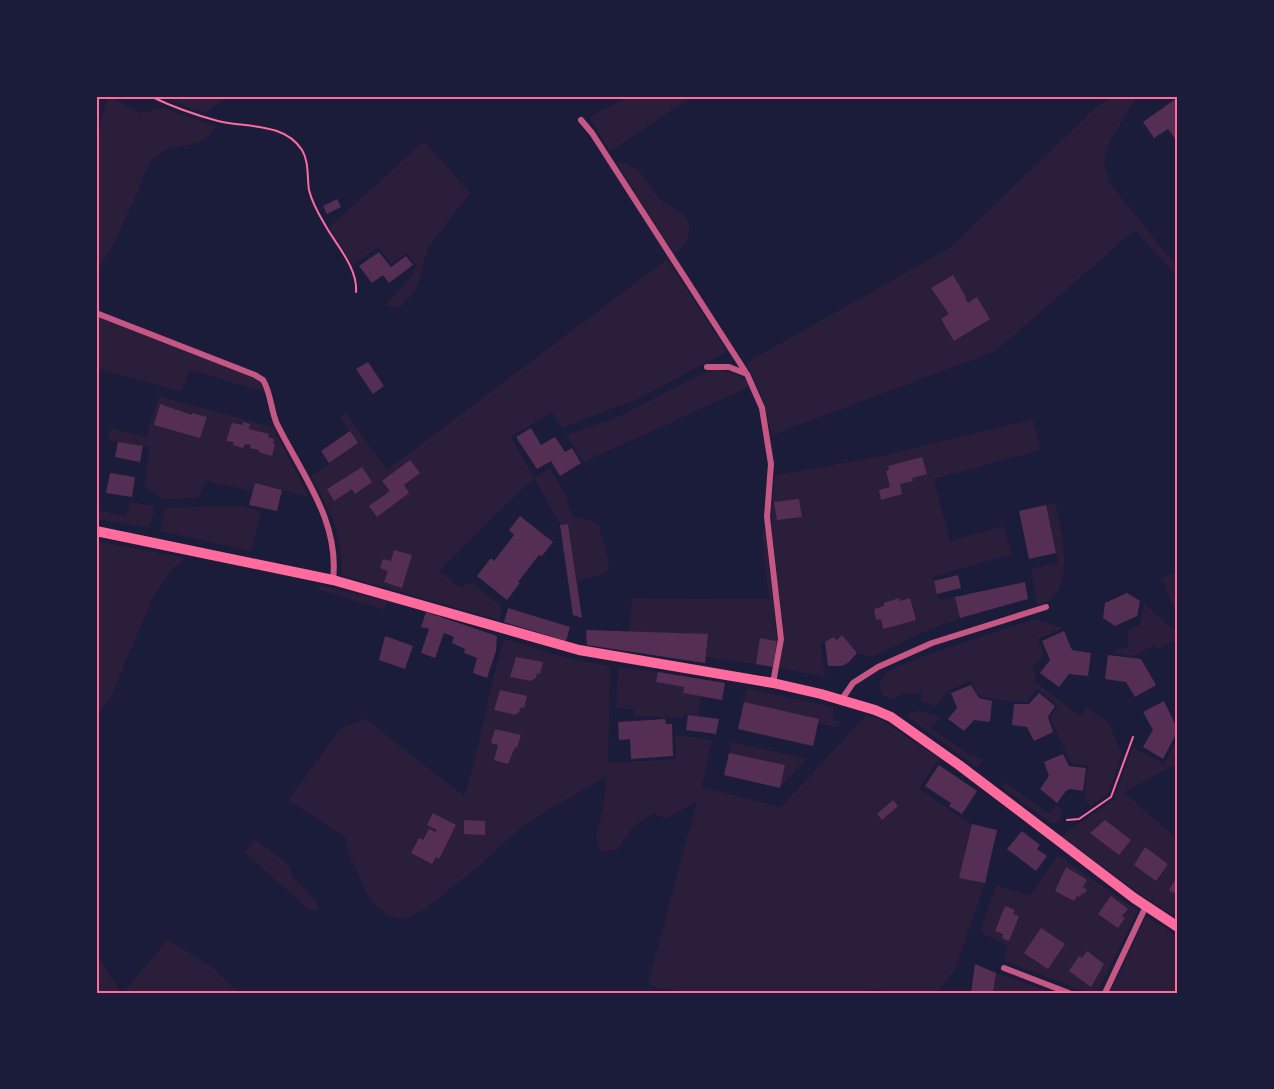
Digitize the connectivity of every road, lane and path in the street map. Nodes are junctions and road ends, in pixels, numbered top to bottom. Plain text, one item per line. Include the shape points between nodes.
1 (150, 96) edge
2 (581, 120) dead end
3 (356, 292) dead end
4 (96, 313) edge
5 (707, 367) dead end
6 (747, 374) junction
7 (96, 531) edge
8 (333, 580) junction
9 (1046, 607) dead end
10 (773, 683) junction
11 (842, 699) junction
12 (1133, 737) dead end
13 (1067, 820) dead end
14 (1146, 906) junction
15 (1178, 927) edge
16 (1004, 968) dead end
17 (1069, 993) edge
18 (1104, 993) edge

1 - 3 path via 215,120 279,132 295,141 305,158 314,204 354,274
2 - 6 street
4 - 8 street via 263,380 277,423 327,518 335,553
5 - 6 street via 729,367
6 - 10 street via 762,408 771,464 767,517 781,639
7 - 8 main road
8 - 10 main road via 579,650
9 - 11 street via 948,637 878,667 853,683
10 - 11 main road
11 - 14 main road via 899,722
12 - 13 path via 1110,797 1079,819
14 - 15 main road
14 - 18 street
16 - 17 street

